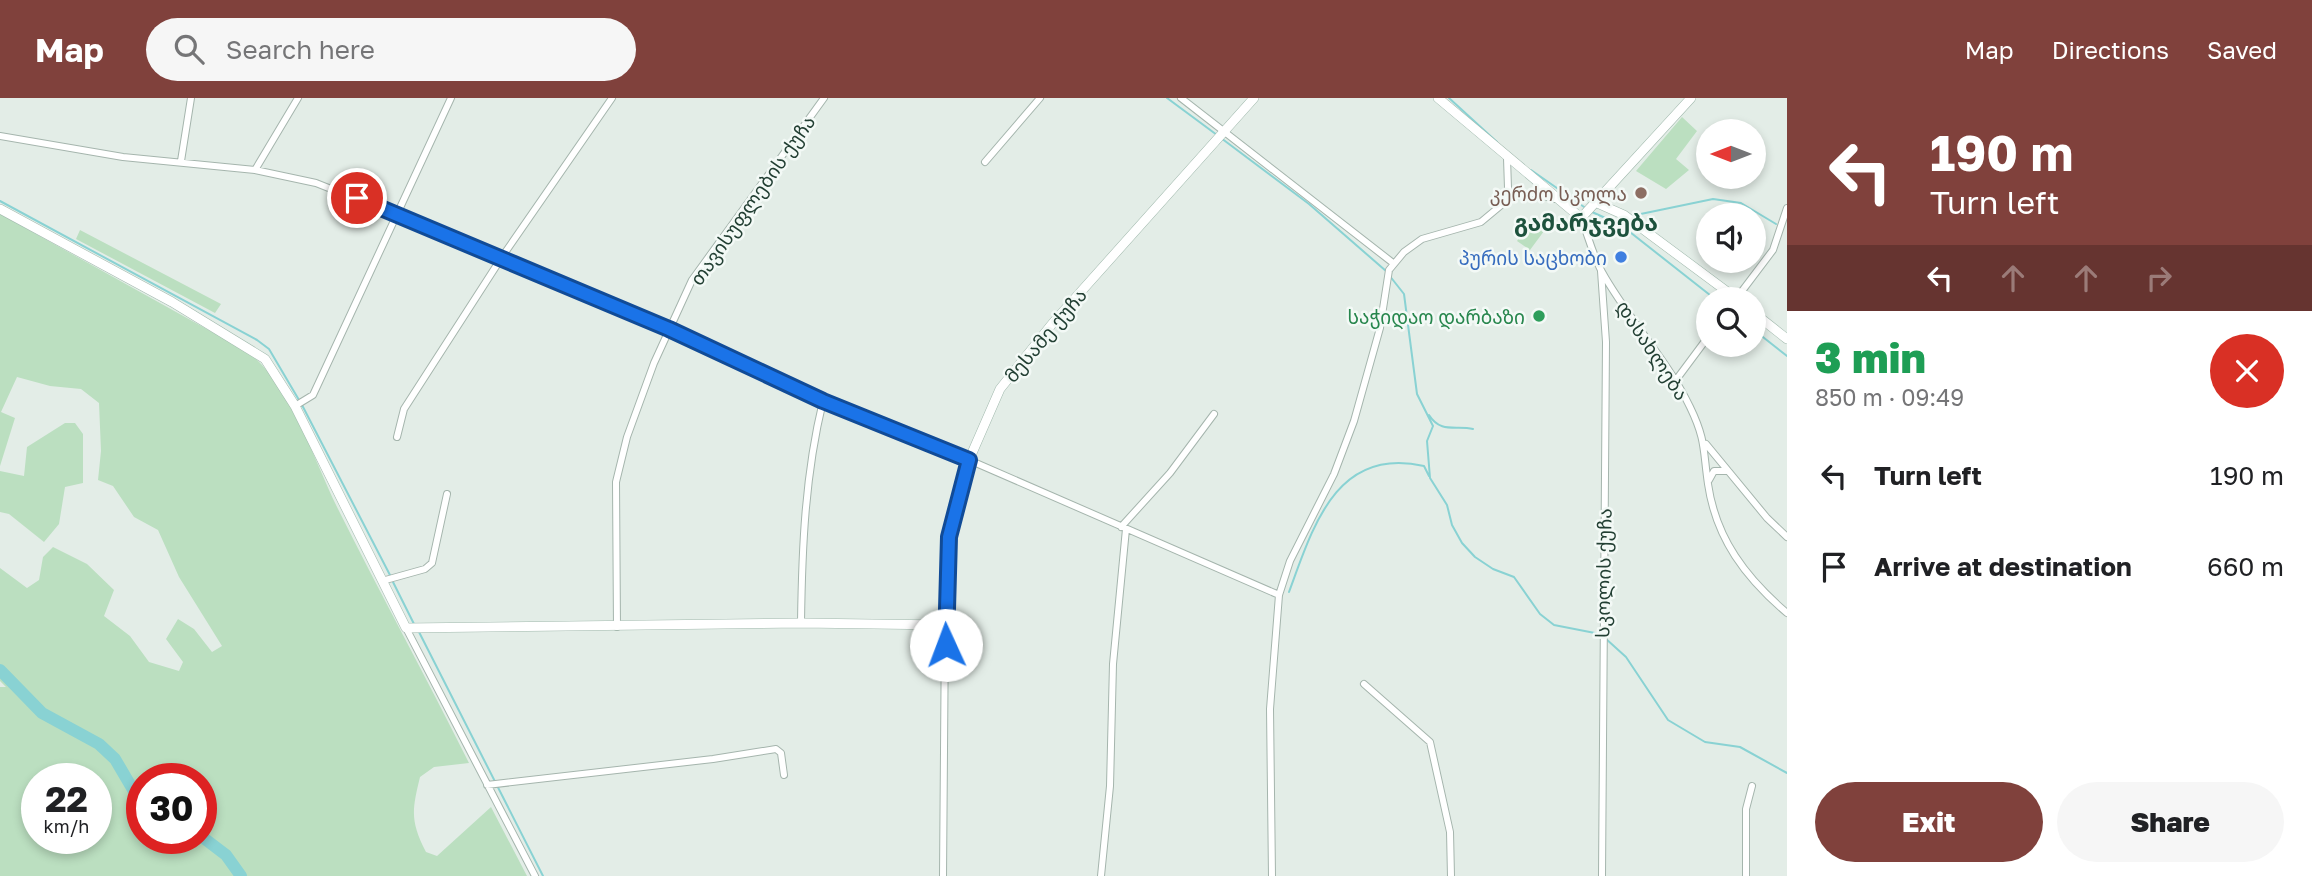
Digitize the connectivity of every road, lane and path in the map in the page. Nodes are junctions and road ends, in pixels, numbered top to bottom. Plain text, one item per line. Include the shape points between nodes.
1 (191, 98) edge
2 (298, 98) edge
3 (451, 98) edge
4 (611, 98) edge
5 (824, 98) edge
6 (1040, 98) edge
7 (1181, 98) edge
8 (1254, 98) edge
9 (1438, 98) edge
10 (1691, 98) edge
11 (1225, 131) junction
12 (0, 136) edge
13 (1507, 158) junction
14 (181, 162) junction
15 (985, 162) dead end
16 (256, 170) junction
17 (1557, 200) junction
18 (1504, 202) junction
19 (1597, 203) junction
20 (1787, 208) edge
21 (0, 209) edge
22 (397, 213) junction
23 (1581, 218) junction
24 (502, 257) junction
25 (1393, 263) junction
26 (1601, 271) junction
27 (1720, 287) edge
28 (1745, 287) edge
29 (1766, 322) edge
30 (669, 329) junction
31 (1787, 339) edge
32 (1696, 353) edge
33 (1676, 380) junction
34 (823, 401) junction
35 (295, 406) junction
36 (1214, 414) dead end
37 (397, 437) dead end
38 (1705, 442) junction
39 (969, 460) junction
40 (1730, 471) junction
41 (1708, 485) junction
42 (447, 494) dead end
43 (1124, 528) junction
44 (1787, 537) edge
45 (382, 581) junction
46 (1279, 595) junction
47 (1787, 613) edge
48 (801, 623) junction
49 (944, 625) junction
50 (406, 628) junction
51 (617, 628) junction
52 (1364, 684) dead end
53 (784, 775) dead end
54 (487, 785) junction
55 (1752, 786) dead end
56 (535, 876) edge
57 (943, 876) edge
58 (1101, 876) edge
59 (1272, 876) edge
60 (1451, 876) edge
61 (1602, 876) edge
62 (1746, 876) edge

1 - 14 street
2 - 16 street
3 - 22 street
4 - 24 street
5 - 30 street, თავისუფლების ქუჩა via 720,239 692,281
6 - 15 street
7 - 11 street
8 - 11 street, მესამე ქუჩა
9 - 13 street
10 - 19 street
11 - 25 street
11 - 39 street, მესამე ქუჩა via 1020,363 1000,389
12 - 14 street
13 - 17 street
13 - 18 street
14 - 16 street
16 - 22 street via 316,183
17 - 18 street via 1532,193
17 - 23 street
18 - 25 street via 1481,222 1422,239
19 - 23 street
19 - 27 street via 1624,215
20 - 28 street via 1773,250
21 - 35 street via 255,351 275,371
22 - 24 street
22 - 35 street via 313,394
23 - 26 street
24 - 30 street
24 - 37 street via 404,408
25 - 46 street via 1354,421
26 - 33 street, დასახლება
26 - 61 street, სკოლის ქუჩა via 1606,342
29 - 31 street
30 - 34 street
30 - 51 street, თავისუფლების ქუჩა via 641,396 616,482
32 - 33 street
33 - 38 street, დასახლება
34 - 39 street
34 - 48 street via 810,455
35 - 45 street
36 - 43 street
38 - 40 street
38 - 41 street, დასახლება
39 - 43 street
39 - 49 street, მესამე ქუჩა via 949,537
40 - 41 street via 1714,471
40 - 44 street
41 - 47 street, დასახლება via 1720,529 1746,575
42 - 45 street via 432,563
43 - 46 street
43 - 58 street
45 - 50 street
46 - 59 street via 1270,709
48 - 49 street
48 - 51 street
49 - 57 street
50 - 51 street
50 - 54 street
52 - 60 street via 1430,741 1450,832
53 - 54 street via 781,753 776,749
54 - 56 street
55 - 62 street via 1746,809

